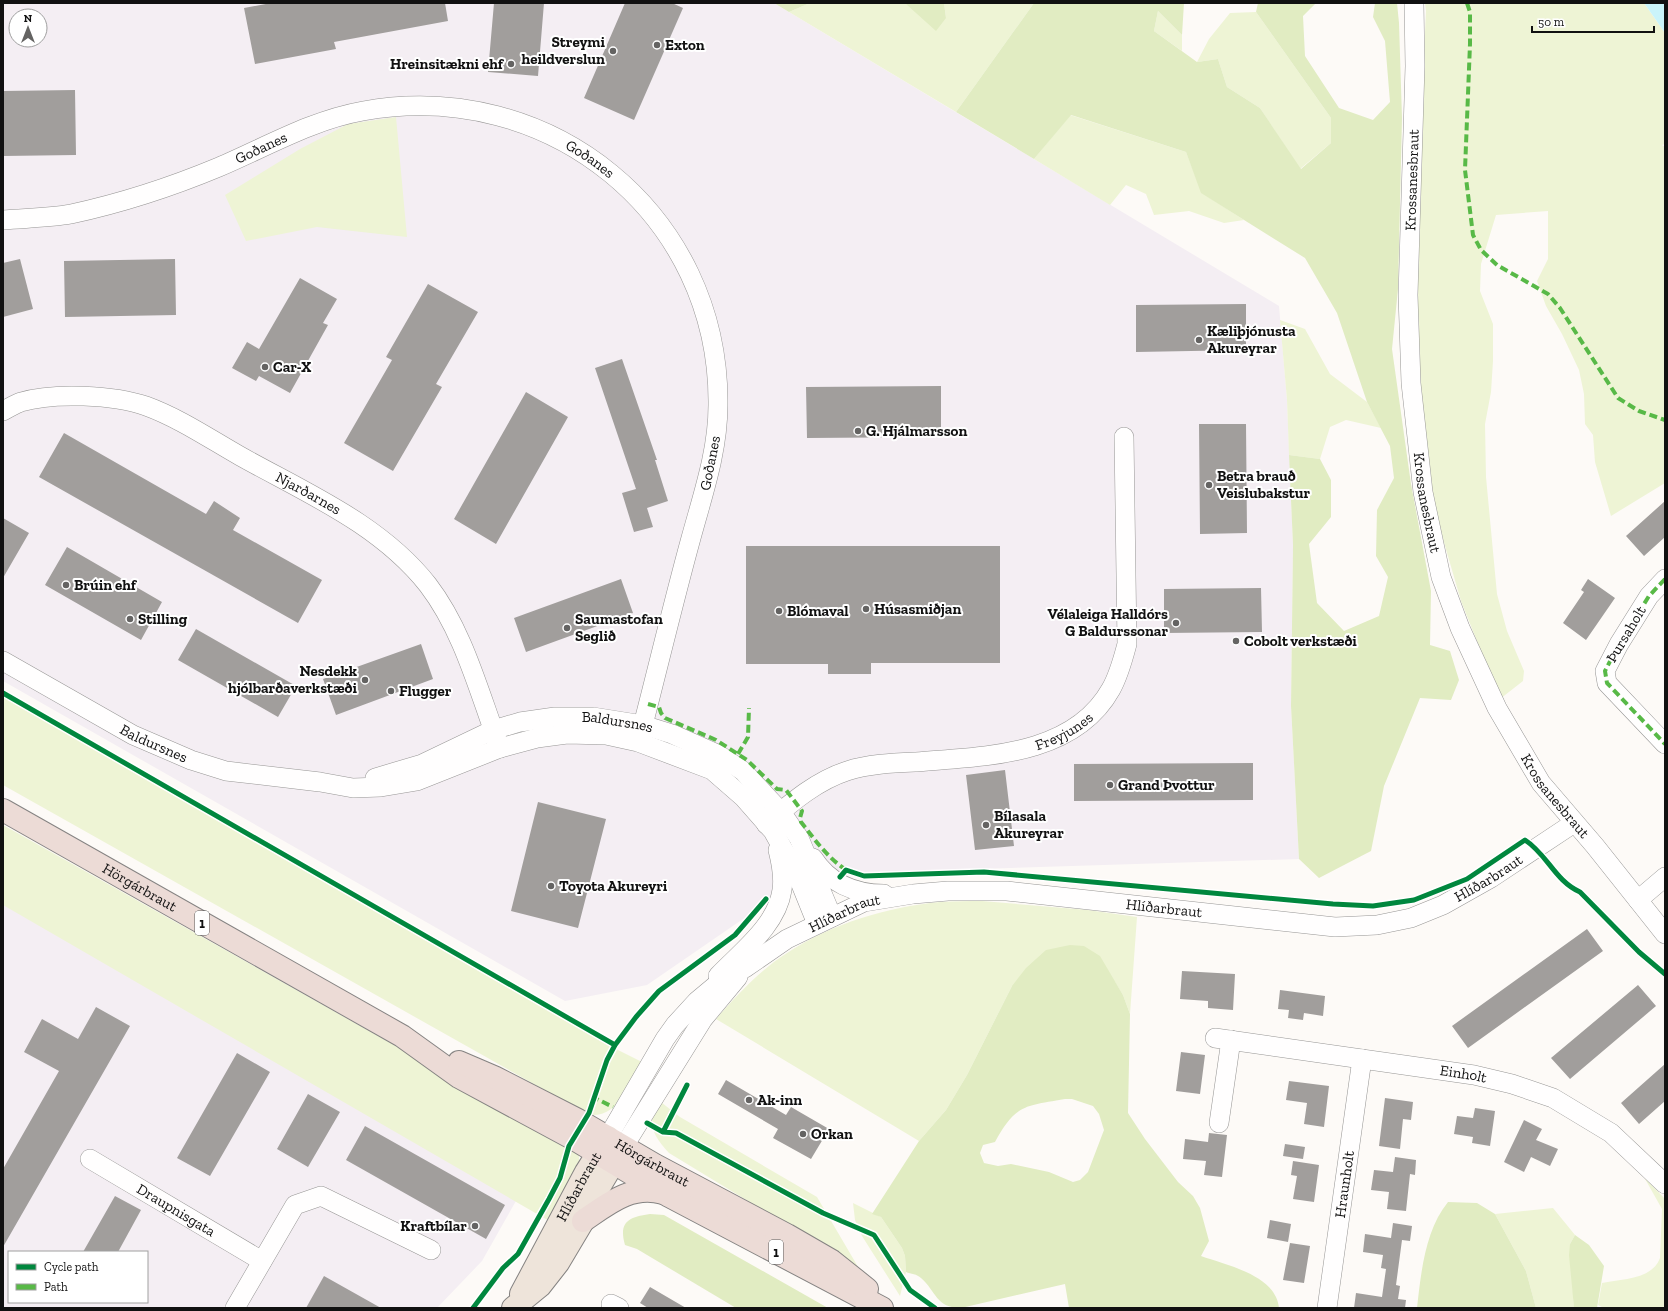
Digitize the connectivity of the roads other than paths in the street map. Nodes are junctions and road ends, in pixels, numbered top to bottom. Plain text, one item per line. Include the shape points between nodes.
1 (1414, 3) edge
2 (3, 220) edge
3 (3, 411) edge
4 (1124, 437) dead end
5 (1665, 579) edge
6 (3, 661) edge
7 (643, 725) junction
8 (493, 730) junction
9 (1665, 744) edge
10 (500, 748) junction
11 (320, 782) junction
12 (3, 810) edge
13 (781, 812) junction
14 (1574, 823) junction
15 (770, 827) junction
16 (799, 838) junction
17 (1665, 877) edge
18 (913, 894) junction
19 (1638, 900) junction
20 (824, 920) junction
21 (1665, 934) edge
22 (745, 968) junction
23 (697, 1001) junction
24 (1362, 1059) junction
25 (1219, 1123) dead end
26 (611, 1149) junction
27 (90, 1159) dead end
28 (1665, 1184) edge
29 (669, 1196) junction
30 (583, 1221) junction
31 (431, 1250) dead end
32 (262, 1261) junction
33 (514, 1307) edge
34 (235, 1308) edge
35 (882, 1308) edge
36 (892, 1308) edge
37 (1327, 1308) edge

1 - 14 street, Krossanesbraut via 1415,66 1408,302 1411,383 1423,492 1441,577 1478,669 1504,723 1541,783
2 - 7 street, Goðanes via 68,214 137,197 217,168 309,126 340,116 384,107 461,107 511,119 559,139 604,168 644,205 679,255 700,298 708,324 717,378 718,406 713,460
3 - 8 street, Njarðarnes via 21,402 84,396 111,398 146,406 348,516 379,536 407,561 448,615
4 - 13 street, Freyjunes via 1127,644 1119,674 1111,690 1088,718 1071,731 1048,742 1017,751 847,771 820,783
5 - 9 street, Þursaholt via 1649,596 1605,671 1606,683
6 - 11 street, Baldursnes via 133,735 192,760 226,771
7 - 8 street, Baldursnes via 593,717 555,717 520,722
7 - 13 street, Baldursnes via 672,734 719,755 743,771
8 - 10 street, Njarðarnes
8 - 11 street, Baldursnes via 422,764 370,779
10 - 11 street, Baldursnes via 417,781 381,787 353,788
10 - 15 street, Baldursnes via 537,738 567,734 606,735 638,742 712,770 743,797
12 - 26 highway, Hörgárbraut / 1 via 402,1036 459,1076
13 - 15 street, Freyjunes
13 - 16 street, Baldursnes
14 - 18 street, Hlíðarbraut via 1491,878 1443,905 1412,918 1377,925 1335,927 1007,891
14 - 19 street, Krossanesbraut
15 - 20 street, Baldursnes
15 - 23 street via 782,872 779,902 771,918
16 - 18 street via 817,865 836,882 848,888 869,894
16 - 20 street, Baldursnes
17 - 19 street
18 - 20 street, Hlíðarbraut via 864,902
19 - 21 street, Krossanesbraut
20 - 22 street, Hlíðarbraut via 787,938
22 - 23 street, Hlíðarbraut via 721,981
22 - 26 street, Hlíðarbraut
23 - 26 street, Hlíðarbraut via 665,1039
24 - 25 street, Einholt via 1223,1039
24 - 28 street, Einholt via 1474,1075 1554,1098 1611,1133
24 - 37 street, Hraunholt
26 - 29 highway, Hörgárbraut / 1
26 - 30 main road, Hlíðarbraut
26 - 33 main road, Hlíðarbraut via 553,1233
26 - 36 highway, Hörgárbraut / 1 via 655,1165 787,1235 832,1261
27 - 32 street, Draupnisgata
29 - 30 highway via 646,1190 632,1192 612,1200
29 - 35 highway, Hörgárbraut / 1
30 - 33 main road, Hlíðarbraut via 558,1263 540,1286
31 - 32 street via 322,1196 295,1205
32 - 34 street

